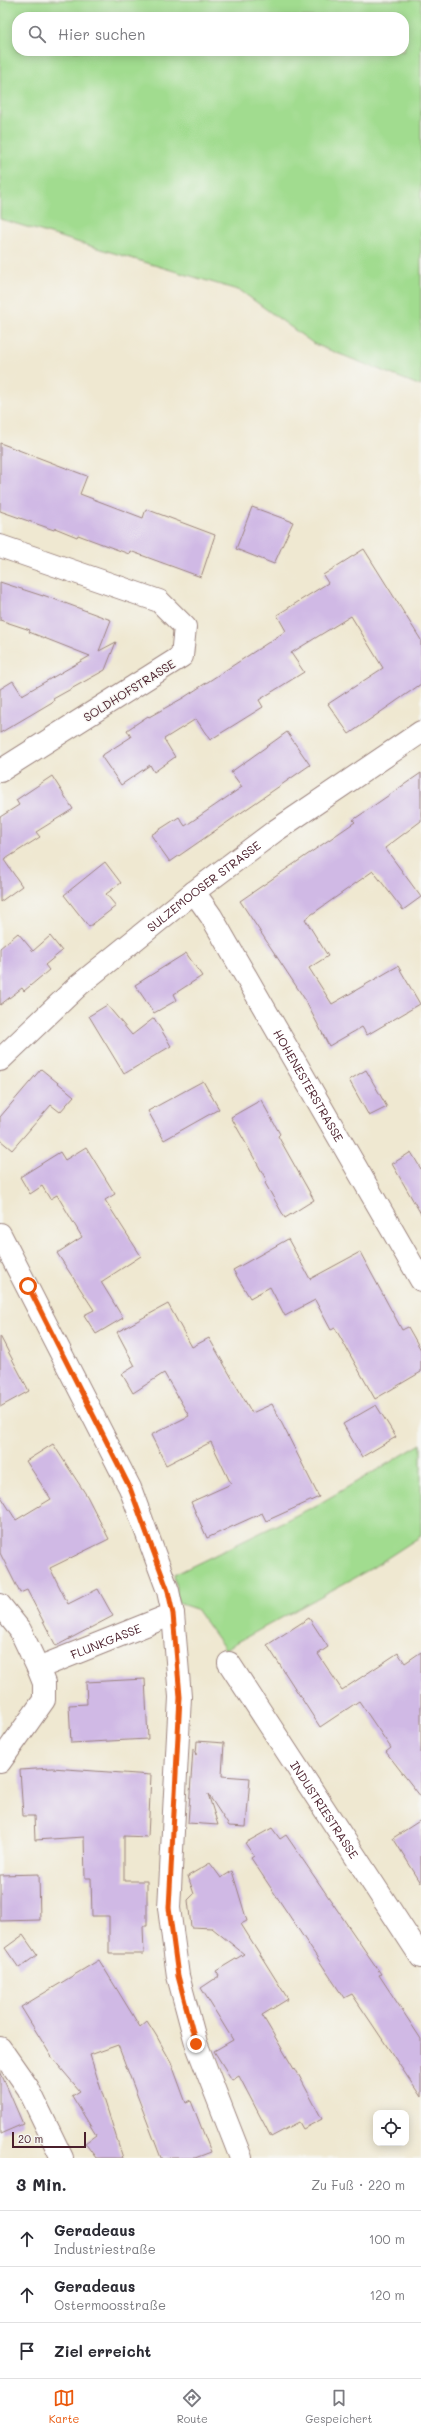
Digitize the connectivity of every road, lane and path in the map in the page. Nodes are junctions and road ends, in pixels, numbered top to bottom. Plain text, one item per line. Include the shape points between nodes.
1 (0, 546) edge
2 (421, 732) edge
3 (0, 771) edge
4 (194, 892) junction
5 (0, 1060) edge
6 (0, 1234) edge
7 (421, 1280) edge
8 (0, 1605) edge
9 (173, 1614) junction
10 (229, 1663) dead end
11 (38, 1668) junction
12 (0, 1762) edge
13 (421, 1956) edge
14 (0, 2048) edge
15 (62, 2158) edge
16 (241, 2158) edge

1 - 3 street, SOLDHOFSTRASSE via 159,601 185,627 182,656
2 - 4 street, SULZEMOOSER STRASSE via 275,831
4 - 5 street, SULZEMOOSER STRASSE via 79,985
4 - 7 street, HOHENESTERSTRASSE via 211,916
6 - 9 street via 130,1488 168,1591
8 - 11 street via 20,1630
9 - 11 street, FLUNKGASSE
9 - 16 street via 180,1697 169,1908 178,1976 196,2044
10 - 13 street, INDUSTRIESTRASSE
11 - 12 street via 44,1683 44,1700
14 - 15 street via 28,2088

